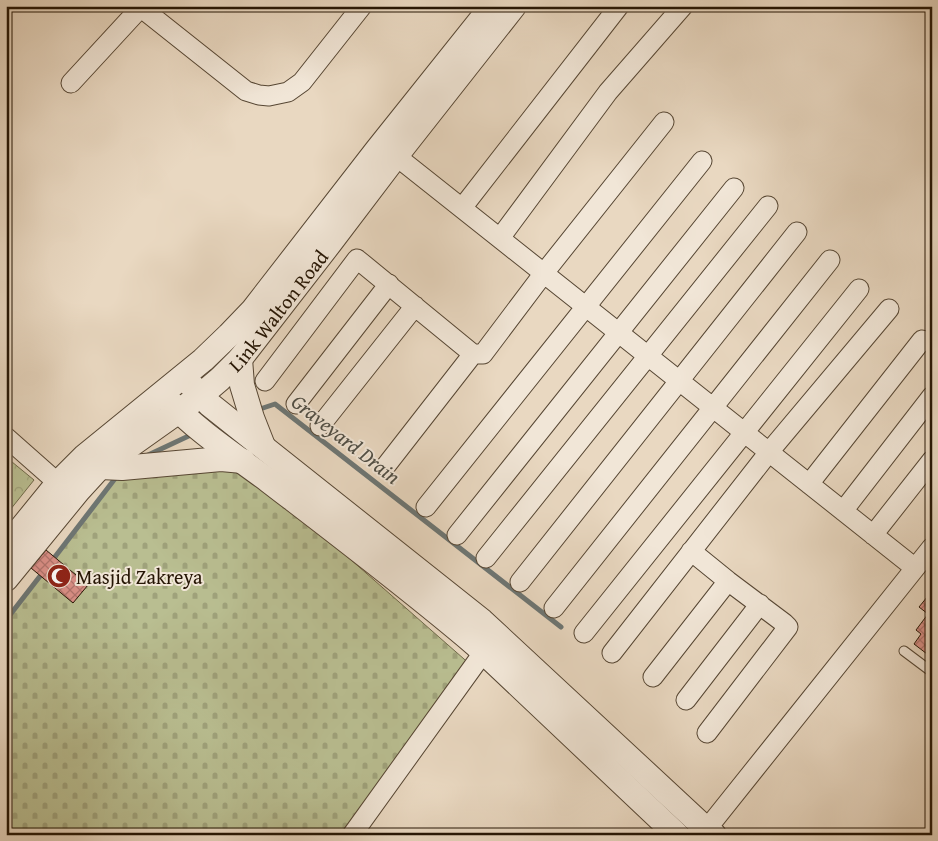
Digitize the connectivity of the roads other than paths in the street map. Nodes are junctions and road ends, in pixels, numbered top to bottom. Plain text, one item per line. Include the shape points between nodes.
1 (362, 6) edge
2 (492, 6) edge
3 (514, 6) edge
4 (619, 6) edge
5 (682, 6) edge
6 (140, 7) edge
7 (71, 83) dead end
8 (664, 122) dead end
9 (396, 156) junction
10 (702, 161) dead end
11 (734, 188) dead end
12 (768, 206) dead end
13 (462, 208) junction
14 (797, 232) dead end
15 (500, 238) junction
16 (830, 260) dead end
17 (544, 273) junction
18 (389, 284) junction
19 (859, 289) dead end
20 (415, 306) junction
21 (586, 307) junction
22 (889, 309) dead end
23 (618, 332) junction
24 (922, 340) dead end
25 (473, 354) junction
26 (648, 356) junction
27 (240, 359) junction
28 (184, 377) junction
29 (265, 381) dead end
30 (680, 381) junction
31 (162, 394) junction
32 (200, 396) junction
33 (932, 396) edge
34 (296, 404) dead end
35 (713, 408) junction
36 (179, 412) junction
37 (320, 426) dead end
38 (744, 433) junction
39 (6, 437) edge
40 (263, 446) junction
41 (769, 452) junction
42 (932, 460) edge
43 (243, 461) junction
44 (100, 467) junction
45 (385, 467) dead end
46 (58, 483) junction
47 (809, 484) junction
48 (426, 507) dead end
49 (843, 511) junction
50 (457, 534) dead end
51 (873, 535) junction
52 (932, 547) edge
53 (6, 548) edge
54 (691, 551) junction
55 (486, 558) dead end
56 (914, 568) junction
57 (6, 579) edge
58 (728, 581) junction
59 (520, 582) dead end
60 (760, 604) junction
61 (554, 608) dead end
62 (584, 633) dead end
63 (904, 651) dead end
64 (483, 653) junction
65 (612, 653) dead end
66 (932, 672) edge
67 (653, 677) dead end
68 (686, 700) dead end
69 (707, 733) dead end
70 (707, 833) edge
71 (352, 835) edge
72 (677, 835) edge

1 - 6 street via 302,82 288,92 270,96 246,91
2 - 28 street, Link Walton Road via 253,310
3 - 9 street, Link Walton Road
4 - 13 street
5 - 15 street via 608,92
6 - 7 street
8 - 17 street
9 - 13 street
9 - 27 street, Link Walton Road
10 - 21 street
11 - 23 street
12 - 26 street
13 - 15 street
14 - 30 street
15 - 17 street
16 - 35 street
17 - 21 street
17 - 25 street via 483,354
18 - 20 street
18 - 29 street via 358,259
18 - 34 street
19 - 38 street
20 - 25 street
20 - 37 street
21 - 23 street
21 - 48 street
22 - 41 street
23 - 26 street
23 - 50 street
24 - 47 street
25 - 45 street
26 - 30 street
26 - 55 street
27 - 32 street, Link Walton Road
27 - 40 street via 242,386
28 - 31 street, Link Walton Road
28 - 32 street
30 - 35 street
30 - 59 street
31 - 36 street
31 - 46 street, Link Walton Road via 85,456
32 - 36 street, Link Walton Road
32 - 40 street
33 - 49 street
35 - 38 street
35 - 61 street
36 - 43 street
36 - 44 street, Link Walton Road
38 - 41 street
38 - 62 street
39 - 46 street
40 - 70 street via 482,621
41 - 47 street
41 - 54 street
42 - 51 street
43 - 44 street via 221,459
43 - 64 street via 450,623
44 - 57 street, Link Walton Road
46 - 53 street, Link Walton Road
47 - 49 street
49 - 51 street
51 - 56 street
52 - 56 street
54 - 58 street
54 - 65 street
56 - 70 street
58 - 60 street
58 - 67 street
60 - 68 street
60 - 69 street via 788,627
63 - 66 lane
64 - 71 street
64 - 72 street

